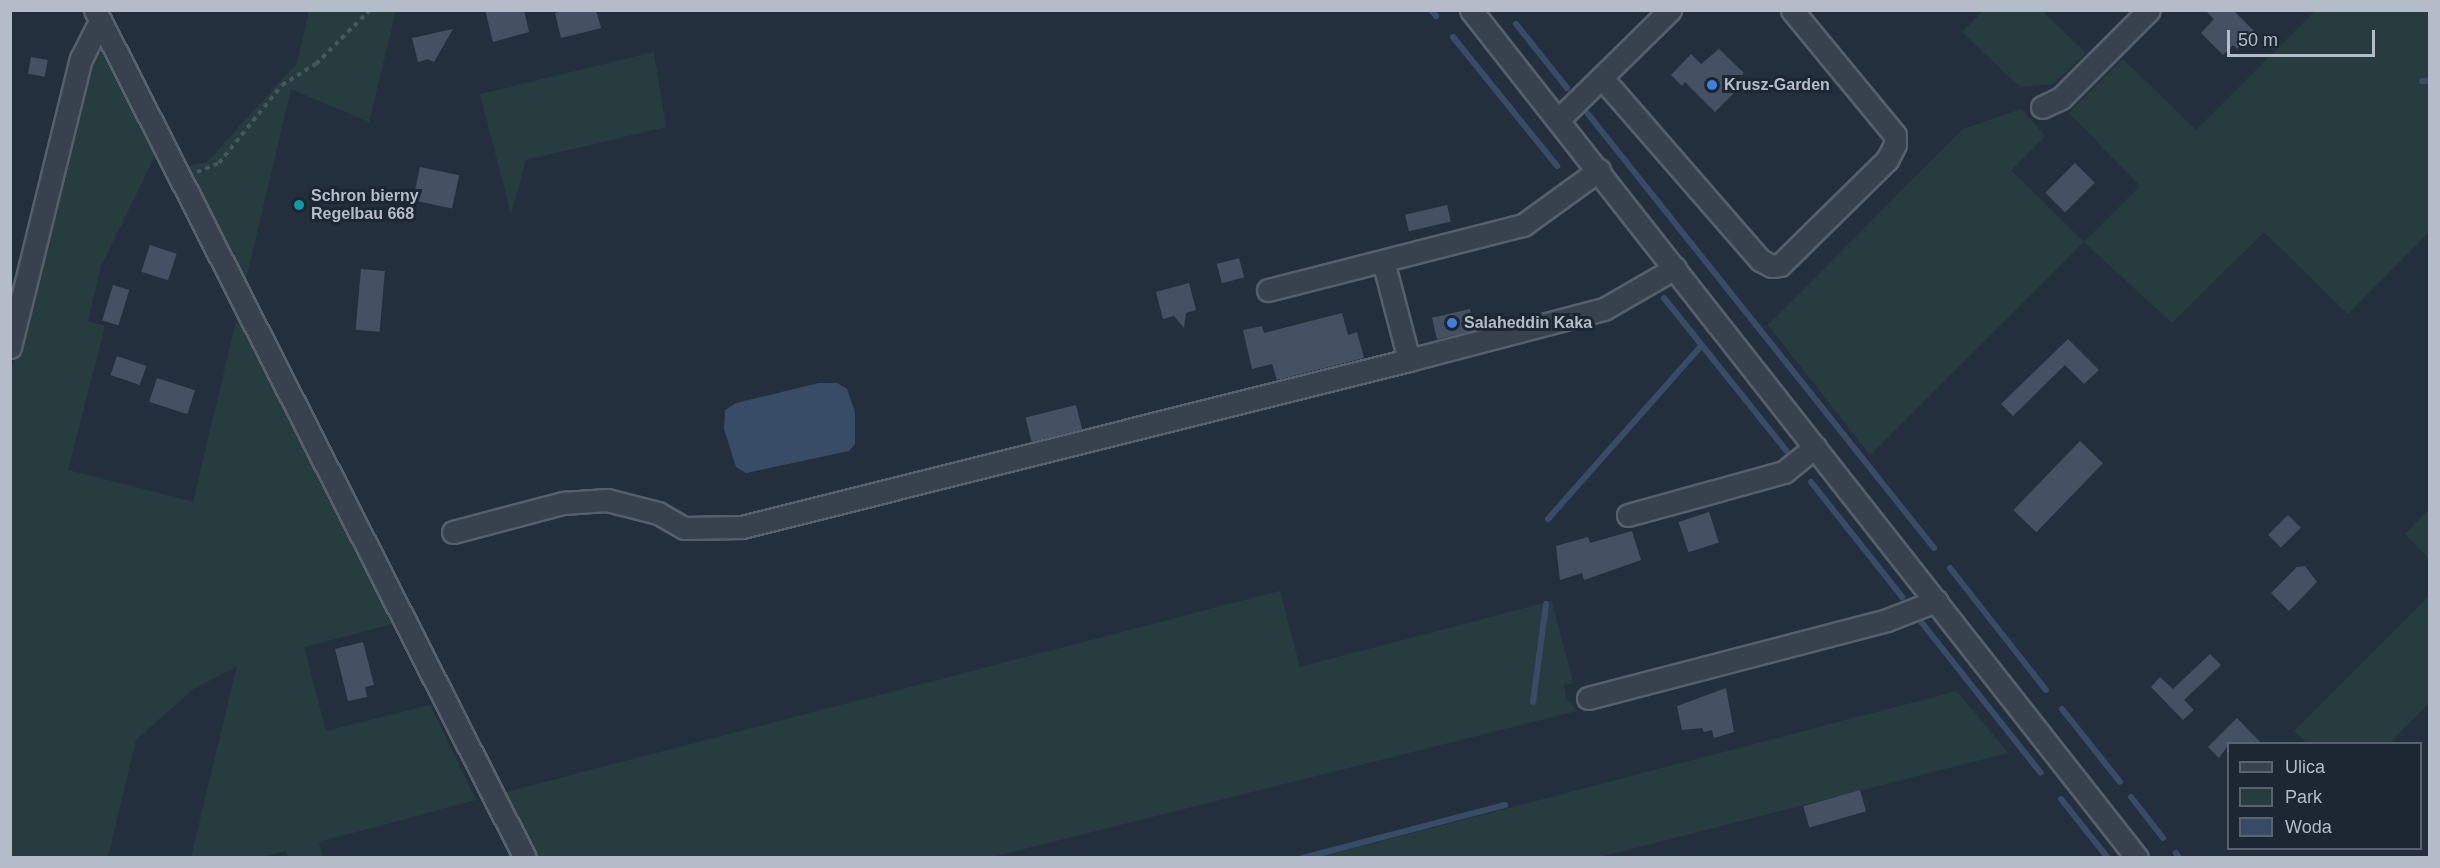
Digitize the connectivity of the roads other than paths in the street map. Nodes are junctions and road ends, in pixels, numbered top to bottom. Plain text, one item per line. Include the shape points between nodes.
1 (1471, 10) edge
2 (1670, 10) edge
3 (1792, 10) edge
4 (2148, 10) edge
5 (98, 16) edge
6 (1602, 78) junction
7 (2042, 107) dead end
8 (1559, 119) junction
9 (1599, 170) junction
10 (1383, 261) junction
11 (1675, 268) junction
12 (1268, 290) dead end
13 (10, 347) edge
14 (1409, 360) junction
15 (1815, 447) junction
16 (1628, 515) dead end
17 (453, 532) dead end
18 (1936, 601) junction
19 (1588, 698) dead end
20 (525, 858) edge
21 (2137, 858) edge

1 - 8 street
2 - 6 street
3 - 6 street via 1895,135 1895,144 1887,160 1780,265 1772,267 1760,260
4 - 7 street via 2061,98
5 - 13 street via 81,58
5 - 20 street
6 - 8 street
8 - 9 street
9 - 10 street via 1523,225
9 - 11 street
10 - 12 street
10 - 14 street
11 - 14 street via 1604,309
11 - 15 street
14 - 17 street via 742,527 684,528 658,513 607,500 563,503
15 - 16 street via 1784,472
15 - 18 street
18 - 19 street via 1887,620
18 - 21 street

